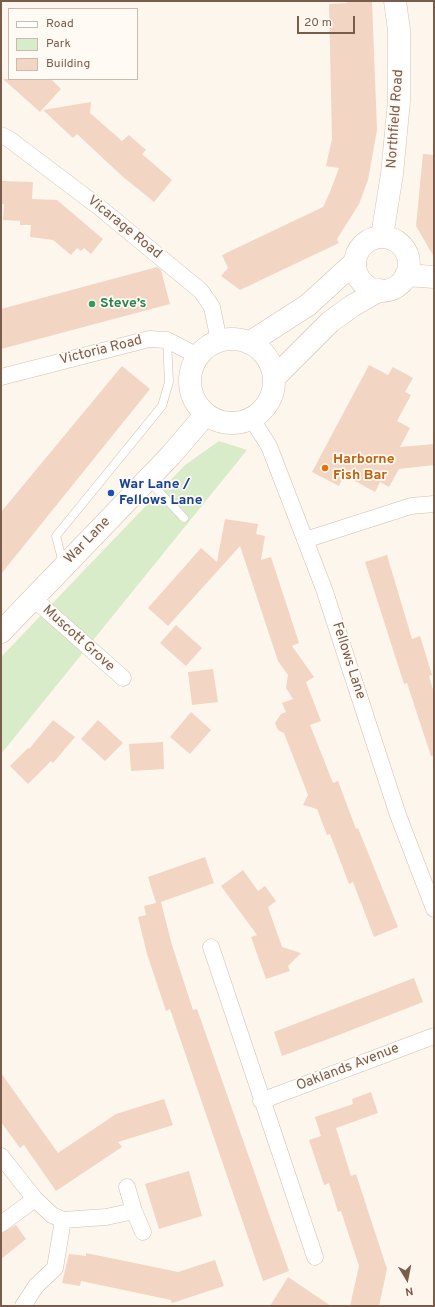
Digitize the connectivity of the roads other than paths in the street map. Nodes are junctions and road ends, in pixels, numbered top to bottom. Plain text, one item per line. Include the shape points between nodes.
1 (395, 1) edge
2 (1, 135) edge
3 (382, 236) junction
4 (355, 262) junction
5 (406, 275) junction
6 (434, 276) edge
7 (380, 290) junction
8 (167, 340) junction
9 (219, 341) junction
10 (249, 343) junction
11 (198, 356) junction
12 (1, 377) edge
13 (274, 378) junction
14 (206, 414) junction
15 (251, 418) junction
16 (148, 480) junction
17 (434, 504) edge
18 (184, 518) dead end
19 (305, 540) junction
20 (64, 566) junction
21 (34, 599) junction
22 (1, 632) edge
23 (123, 678) dead end
24 (434, 909) edge
25 (211, 947) dead end
26 (434, 1036) edge
27 (261, 1101) junction
28 (1, 1156) edge
29 (127, 1187) dead end
30 (35, 1199) junction
31 (134, 1211) junction
32 (64, 1220) junction
33 (1, 1224) edge
34 (143, 1232) dead end
35 (314, 1257) dead end
36 (23, 1306) edge

1 - 3 street, Northfield Road via 399,37 399,101 392,174
2 - 9 street, Vicarage Road via 99,207 201,291 212,307
3 - 4 street via 366,241 356,254
3 - 5 street via 401,245 407,254 409,264
4 - 7 street via 356,272 361,281 370,288
4 - 10 street via 308,305
5 - 6 street
5 - 7 street via 395,287
7 - 13 street via 330,322
8 - 11 street, Victoria Road
8 - 12 street, Victoria Road via 149,339
8 - 20 lane via 169,382 162,406 56,536
9 - 10 street via 240,340
9 - 11 street
10 - 13 street via 266,357 272,367
11 - 14 street via 192,367 190,380 197,404
13 - 15 street via 268,402
14 - 15 street via 228,423
14 - 16 street, War Lane
15 - 19 street, Fellows Lane via 269,446
16 - 18 lane
16 - 20 street, War Lane
17 - 19 street via 411,506
19 - 24 street, Fellows Lane via 324,589 398,815
20 - 21 street, War Lane
21 - 22 street, War Lane
21 - 23 street, Muscott Grove
25 - 27 street
26 - 27 street, Oaklands Avenue
27 - 35 street
28 - 30 street
29 - 31 street
30 - 32 street via 52,1215
30 - 33 street
31 - 32 street via 106,1217
31 - 34 street
32 - 36 street via 54,1268 36,1286

